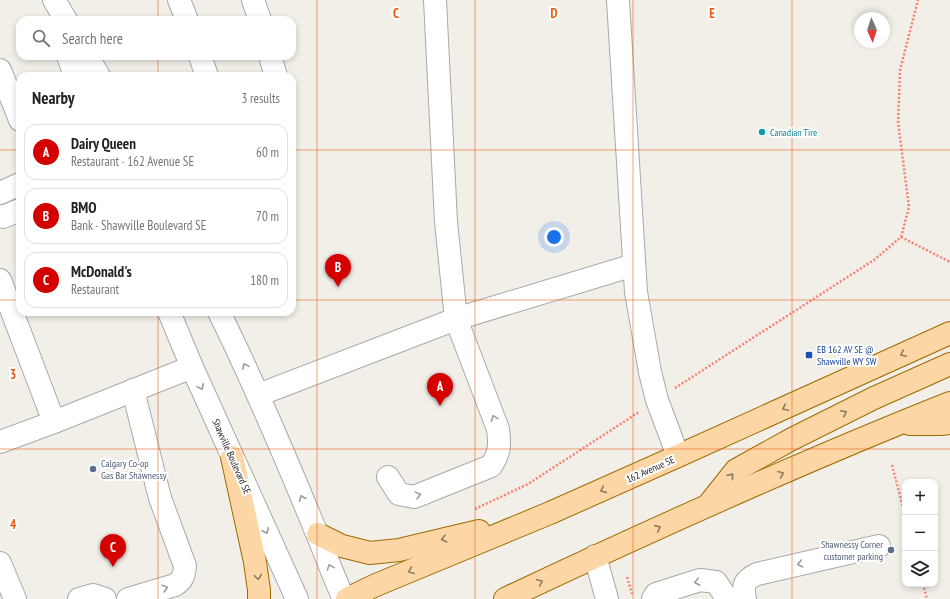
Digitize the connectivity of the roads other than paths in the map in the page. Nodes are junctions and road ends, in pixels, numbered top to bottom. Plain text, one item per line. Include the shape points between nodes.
1 (48, 0) edge
2 (54, 0) edge
3 (179, 0) edge
4 (253, 0) edge
5 (436, 0) edge
6 (618, 0) edge
7 (54, 16) edge
8 (64, 16) edge
9 (185, 16) edge
10 (259, 16) edge
11 (69, 60) edge
12 (89, 60) edge
13 (201, 60) edge
14 (271, 60) edge
15 (0, 70) edge
16 (74, 72) edge
17 (97, 72) edge
18 (205, 72) edge
19 (275, 72) edge
20 (16, 110) edge
21 (16, 186) edge
22 (0, 193) edge
23 (16, 212) edge
24 (0, 216) edge
25 (634, 265) junction
26 (0, 280) edge
27 (171, 316) edge
28 (222, 316) edge
29 (456, 319) junction
30 (946, 332) edge
31 (950, 364) edge
32 (192, 367) junction
33 (132, 390) junction
34 (258, 396) junction
35 (950, 403) edge
36 (54, 422) junction
37 (950, 423) edge
38 (897, 424) junction
39 (0, 442) edge
40 (678, 456) junction
41 (232, 457) junction
42 (388, 477) dead end
43 (707, 506) junction
44 (550, 513) junction
45 (318, 534) junction
46 (879, 546) dead end
47 (595, 556) junction
48 (0, 563) edge
49 (15, 599) edge
50 (79, 599) edge
51 (105, 599) edge
52 (128, 599) edge
53 (259, 599) edge
54 (297, 599) edge
55 (344, 599) edge
56 (347, 599) edge
57 (505, 599) edge
58 (607, 599) edge
59 (653, 599) edge
60 (725, 599) edge
61 (746, 599) edge

1 - 7 street
2 - 8 street
3 - 9 street
4 - 10 street
5 - 29 street via 446,222
6 - 25 street
11 - 16 street
12 - 17 street
13 - 18 street
14 - 19 street
15 - 20 street
21 - 22 street
23 - 24 street
25 - 29 street
25 - 40 street via 636,292 650,372 657,400
26 - 36 street
27 - 32 street, Shawville Boulevard SE
34 -> 28 street
29 - 34 street
42 -> 29 street via 399,494 414,497 490,466 498,456 498,429
30 -> 40 main road, 162 Avenue SE
43 -> 31 main road via 736,470 874,398
32 - 33 street
32 -> 41 street, Shawville Boulevard SE
33 - 36 street
52 -> 33 street via 175,585 184,574 184,566 160,498
45 -> 34 street
35 - 38 main road
36 - 39 street
37 - 38 main road
43 -> 38 main road
40 -> 44 main road, 162 Avenue SE
41 -> 53 main road via 255,562
41 -> 54 street, Shawville Boulevard SE
47 -> 43 main road
44 -> 45 main road via 399,550 370,553 342,546
44 -> 56 main road, 162 Avenue SE
55 -> 45 street
46 -> 61 street via 757,574 747,579 744,585
57 -> 47 main road
47 - 58 street
48 - 49 street
50 - 51 street via 93,595
60 -> 59 street via 716,582 700,580 656,594

